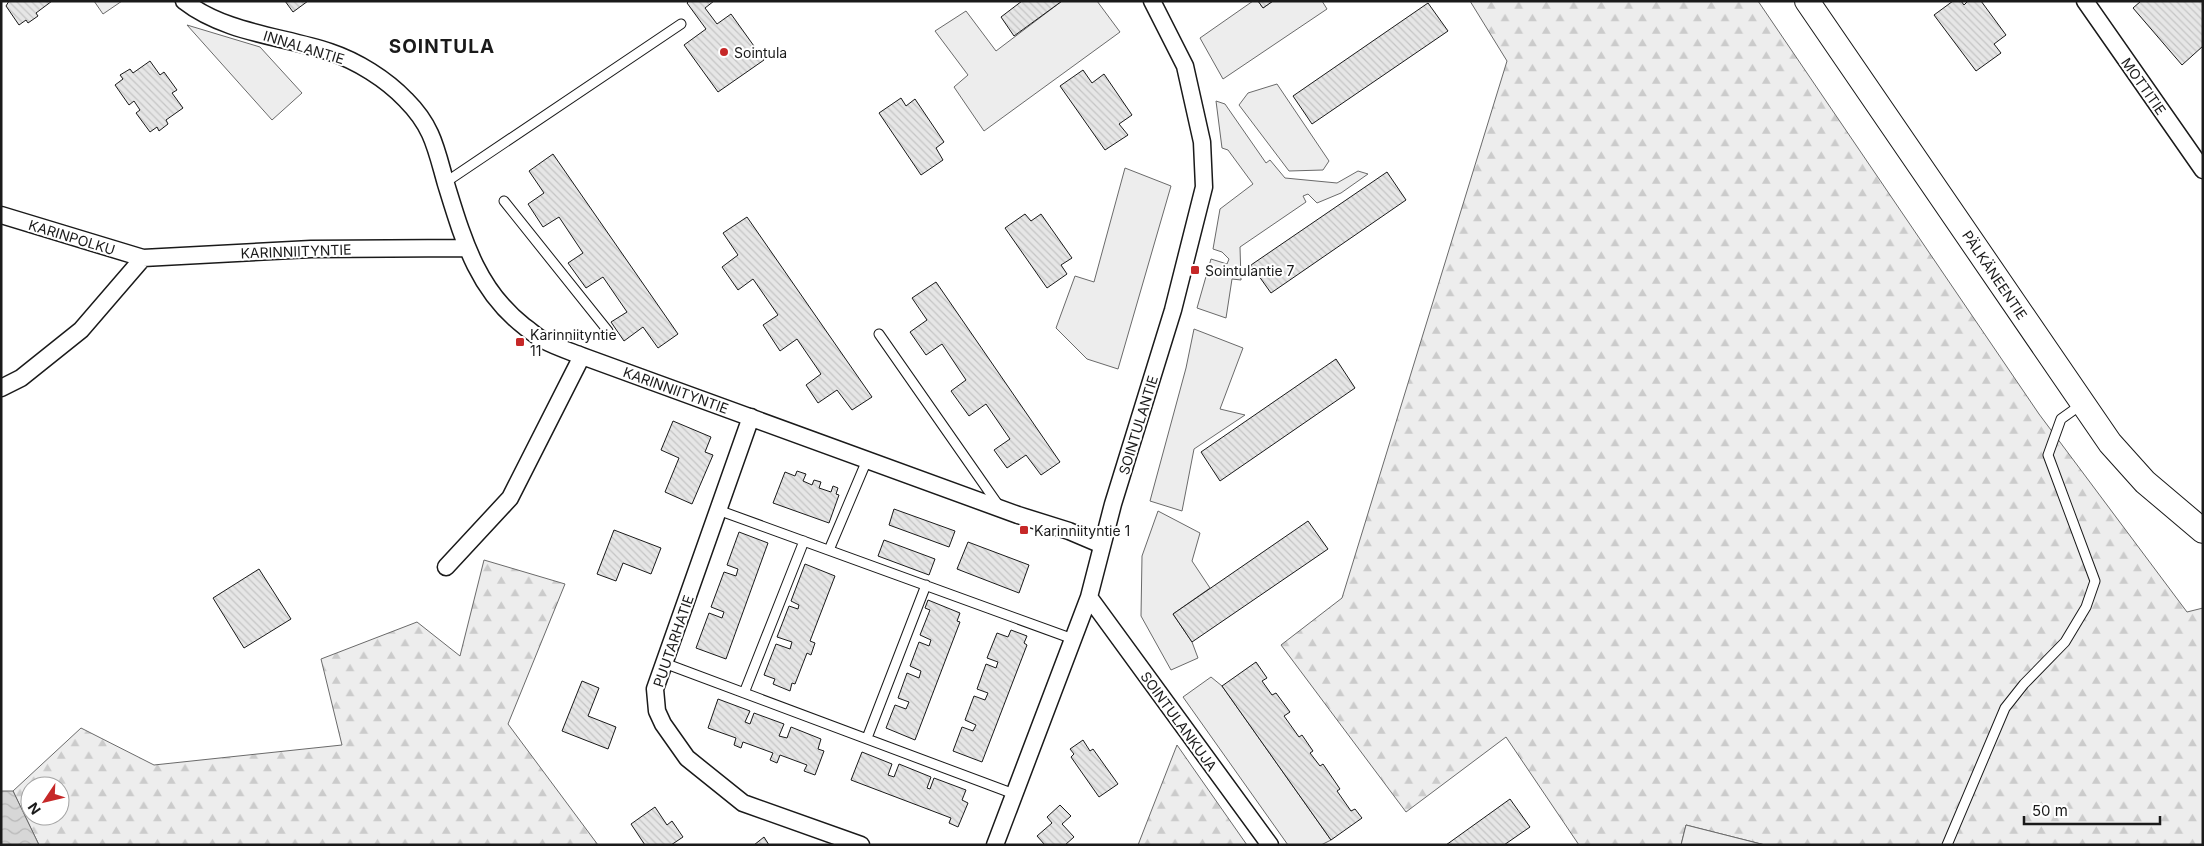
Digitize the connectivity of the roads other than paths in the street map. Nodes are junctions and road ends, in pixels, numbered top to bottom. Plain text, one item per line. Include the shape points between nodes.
1 (184, 1) edge
2 (1152, 1) edge
3 (1808, 1) edge
4 (2085, 2) edge
5 (682, 24) dead end
6 (2203, 170) edge
7 (446, 182) junction
8 (504, 202) dead end
9 (1, 215) edge
10 (467, 248) junction
11 (143, 258) junction
12 (608, 331) dead end
13 (879, 334) dead end
14 (582, 356) junction
15 (1, 388) edge
16 (2082, 404) junction
17 (751, 417) junction
18 (867, 460) junction
19 (1000, 508) junction
20 (718, 510) junction
21 (2203, 531) edge
22 (804, 540) junction
23 (1102, 545) junction
24 (830, 550) junction
25 (446, 567) dead end
26 (926, 585) junction
27 (1089, 597) junction
28 (1073, 639) junction
29 (664, 663) junction
30 (744, 693) junction
31 (867, 738) junction
32 (1014, 794) junction
33 (861, 845) edge
34 (995, 845) edge
35 (1270, 845) edge
36 (1947, 845) edge

1 - 7 street, INNALANTIE via 240,29 330,52 385,81 406,99 428,127
2 - 23 street, SOINTULANTIE via 1185,66 1202,142 1204,188 1173,310
3 - 16 main road, PÄLKÄNEENTIE
4 - 6 street, MOTTITIE
5 - 7 lane
7 - 10 street, INNALANTIE
8 - 12 lane
9 - 11 street, KARINPOLKU
10 - 11 street, KARINNIITYNTIE via 311,249
10 - 14 street, KARINNIITYNTIE via 486,286 510,316 542,340
11 - 15 street via 81,330 21,378
13 - 19 lane
14 - 17 street, KARINNIITYNTIE
14 - 25 street via 510,498
16 - 21 main road, PÄLKÄNEENTIE via 2110,443 2145,482
16 - 36 lane via 2060,419 2048,455 2095,581 2086,607 2065,642 2005,708
17 - 18 street, KARINNIITYNTIE
17 - 20 street, PUUTARHATIE
18 - 19 street, KARINNIITYNTIE
18 - 24 lane
19 - 23 street, KARINNIITYNTIE
20 - 22 lane
20 - 29 street, PUUTARHATIE
22 - 24 lane
22 - 30 lane
23 - 27 street, SOINTULANTIE
24 - 26 lane
26 - 28 lane
26 - 31 lane
27 - 28 street, SOINTULANTIE
27 - 35 street, SOINTULANKUJA
28 - 32 street, SOINTULANTIE
29 - 30 lane
29 - 33 street, PUUTARHATIE via 655,688 656,710 687,758 743,803
30 - 31 lane
31 - 32 lane
32 - 34 street, SOINTULANTIE

